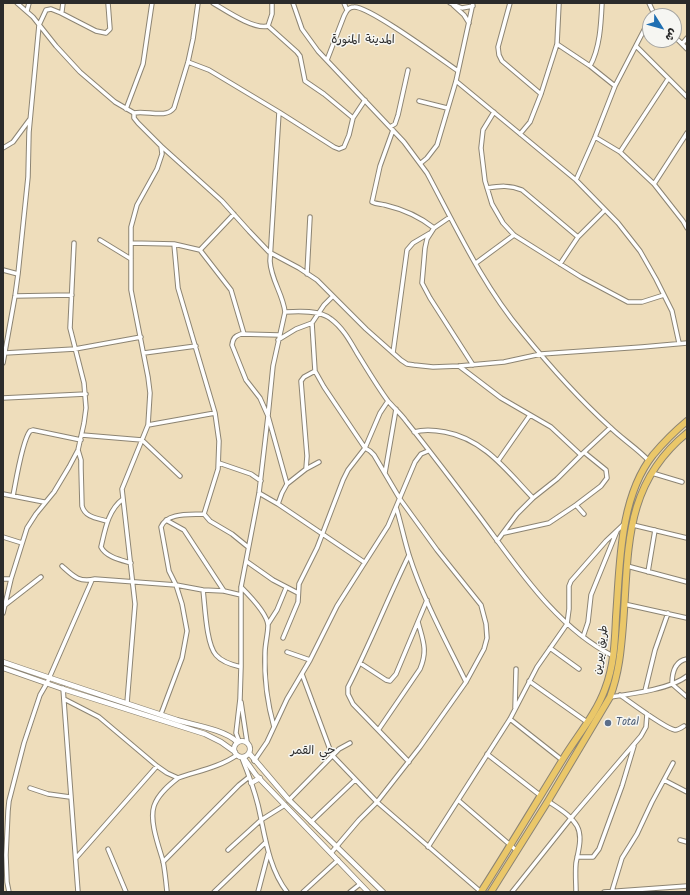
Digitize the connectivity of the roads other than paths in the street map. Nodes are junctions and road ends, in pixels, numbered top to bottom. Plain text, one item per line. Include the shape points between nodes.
1 (17, 3) edge
2 (29, 3) edge
3 (63, 3) edge
4 (108, 3) edge
5 (152, 3) edge
6 (198, 3) edge
7 (213, 3) edge
8 (272, 3) edge
9 (293, 3) edge
10 (344, 3) edge
11 (510, 3) edge
12 (559, 3) edge
13 (602, 3) edge
14 (452, 4) edge
15 (473, 4) edge
16 (348, 10) junction
17 (27, 11) junction
18 (61, 13) junction
19 (469, 23) junction
20 (39, 25) junction
21 (268, 26) junction
22 (642, 36) edge
23 (687, 38) edge
24 (557, 44) junction
25 (682, 44) joint
26 (636, 46) junction
27 (687, 49) edge
28 (327, 60) junction
29 (188, 62) junction
30 (590, 66) junction
31 (408, 70) dead end
32 (458, 71) junction
33 (668, 79) junction
34 (456, 81) junction
35 (615, 86) junction
36 (541, 94) junction
37 (687, 97) edge
38 (365, 100) junction
39 (419, 101) dead end
40 (448, 108) junction
41 (126, 109) junction
42 (279, 112) junction
43 (494, 112) junction
44 (134, 113) junction
45 (31, 118) junction
46 (353, 118) junction
47 (392, 128) junction
48 (687, 133) edge
49 (520, 134) junction
50 (595, 136) junction
51 (161, 146) junction
52 (3, 148) edge
53 (620, 152) junction
54 (421, 163) junction
55 (576, 180) junction
56 (654, 184) junction
57 (487, 188) junction
58 (605, 210) junction
59 (234, 214) junction
60 (687, 216) edge
61 (310, 217) dead end
62 (450, 217) junction
63 (683, 221) junction
64 (434, 228) junction
65 (687, 228) edge
66 (431, 233) junction
67 (514, 235) junction
68 (578, 237) junction
69 (100, 240) dead end
70 (74, 243) dead end
71 (131, 243) junction
72 (174, 244) junction
73 (200, 250) junction
74 (269, 252) junction
75 (131, 259) junction
76 (476, 263) junction
77 (560, 264) junction
78 (3, 270) edge
79 (18, 274) junction
80 (307, 274) junction
81 (72, 295) junction
82 (664, 295) junction
83 (15, 296) junction
84 (333, 296) junction
85 (285, 312) junction
86 (318, 314) junction
87 (312, 323) junction
88 (244, 334) junction
89 (279, 335) junction
90 (140, 337) junction
91 (278, 340) junction
92 (679, 343) junction
93 (687, 343) edge
94 (196, 346) junction
95 (75, 349) junction
96 (5, 353) junction
97 (144, 353) junction
98 (393, 353) junction
99 (541, 354) junction
100 (3, 363) edge
101 (459, 366) junction
102 (473, 366) junction
103 (315, 372) junction
104 (86, 394) junction
105 (3, 398) edge
106 (388, 401) junction
107 (396, 409) junction
108 (215, 413) junction
109 (530, 415) junction
110 (268, 416) junction
111 (687, 421) edge
112 (148, 425) junction
113 (610, 428) junction
114 (414, 432) junction
115 (687, 432) edge
116 (82, 435) junction
117 (81, 440) junction
118 (142, 440) junction
119 (365, 448) junction
120 (78, 450) junction
121 (428, 451) junction
122 (583, 454) junction
123 (642, 454) junction
124 (653, 455) junction
125 (498, 461) junction
126 (648, 461) junction
127 (319, 462) dead end
128 (219, 463) junction
129 (306, 469) junction
130 (385, 473) junction
131 (652, 473) junction
132 (180, 476) dead end
133 (261, 481) junction
134 (682, 482) dead end
135 (287, 484) junction
136 (259, 493) junction
137 (3, 494) edge
138 (12, 496) junction
139 (533, 498) junction
140 (123, 499) junction
141 (400, 499) junction
142 (44, 502) junction
143 (278, 504) junction
144 (576, 505) junction
145 (396, 507) junction
146 (204, 514) junction
147 (584, 514) dead end
148 (166, 520) junction
149 (107, 521) junction
150 (624, 524) junction
151 (632, 524) junction
152 (618, 530) junction
153 (655, 530) junction
154 (504, 533) junction
155 (322, 534) junction
156 (3, 537) edge
157 (687, 538) edge
158 (497, 541) junction
159 (22, 543) junction
160 (248, 546) junction
161 (409, 554) junction
162 (246, 561) junction
163 (364, 562) junction
164 (131, 563) junction
165 (62, 566) dead end
166 (627, 566) junction
167 (648, 572) junction
168 (41, 577) dead end
169 (3, 578) edge
170 (11, 579) junction
171 (92, 580) junction
172 (132, 582) junction
173 (687, 582) edge
174 (176, 585) junction
175 (241, 587) junction
176 (286, 588) junction
177 (203, 590) junction
178 (224, 591) junction
179 (298, 593) junction
180 (241, 595) junction
181 (427, 600) junction
182 (624, 604) junction
183 (5, 605) junction
184 (3, 613) edge
185 (668, 613) junction
186 (687, 618) edge
187 (418, 622) junction
188 (268, 624) junction
189 (567, 624) junction
190 (583, 637) junction
191 (283, 638) dead end
192 (550, 648) junction
193 (287, 652) dead end
194 (613, 656) junction
195 (687, 659) edge
196 (310, 660) junction
197 (3, 662) edge
198 (360, 663) junction
199 (241, 667) junction
200 (3, 668) edge
201 (516, 669) dead end
202 (579, 669) dead end
203 (302, 674) junction
204 (687, 676) edge
205 (49, 678) junction
206 (529, 681) junction
207 (63, 682) junction
208 (466, 682) junction
209 (47, 683) junction
210 (672, 684) junction
211 (63, 689) junction
212 (645, 690) junction
213 (620, 695) junction
214 (610, 697) junction
215 (687, 697) edge
216 (64, 699) junction
217 (240, 699) junction
218 (127, 703) junction
219 (514, 709) junction
220 (161, 714) junction
221 (647, 714) junction
222 (510, 719) junction
223 (587, 722) junction
224 (684, 726) dead end
225 (274, 727) junction
226 (379, 729) junction
227 (238, 741) junction
228 (247, 742) junction
229 (350, 743) dead end
230 (635, 743) junction
231 (249, 754) junction
232 (487, 754) junction
233 (239, 755) junction
234 (332, 756) junction
235 (562, 760) junction
236 (254, 761) junction
237 (409, 762) junction
238 (673, 763) dead end
239 (157, 766) junction
240 (263, 771) junction
241 (258, 776) junction
242 (249, 777) junction
243 (178, 778) junction
244 (355, 780) junction
245 (664, 780) junction
246 (251, 783) junction
247 (30, 788) dead end
248 (687, 792) edge
249 (70, 796) junction
250 (542, 796) junction
251 (289, 800) junction
252 (458, 800) junction
253 (548, 801) junction
254 (377, 802) junction
255 (284, 805) junction
256 (571, 818) junction
257 (261, 820) junction
258 (311, 822) junction
259 (680, 840) dead end
260 (266, 842) junction
261 (687, 842) edge
262 (510, 846) junction
263 (428, 847) junction
264 (337, 848) junction
265 (108, 849) dead end
266 (228, 850) dead end
267 (516, 850) junction
268 (268, 853) junction
269 (331, 853) junction
270 (577, 857) junction
271 (75, 858) junction
272 (338, 860) junction
273 (163, 862) junction
274 (360, 884) junction
275 (687, 886) edge
276 (649, 890) edge
277 (612, 891) edge
278 (9, 892) edge
279 (78, 892) edge
280 (126, 892) edge
281 (168, 892) edge
282 (214, 892) edge
283 (258, 892) edge
284 (287, 892) edge
285 (303, 892) edge
286 (350, 892) edge
287 (368, 892) edge
288 (384, 892) edge
289 (481, 892) edge
290 (491, 892) edge
291 (512, 892) edge
292 (576, 892) edge
293 (604, 892) edge

1 - 17 street
2 - 17 street
3 - 18 street
4 - 18 street via 110,29 106,33
5 - 41 street via 143,64
6 - 29 street
7 - 21 street via 248,23 259,27
8 - 21 street
9 - 28 street via 302,29
10 - 16 street
11 - 36 street via 498,47 499,54 502,61
12 - 24 street
13 - 30 street via 602,22 595,57
14 - 15 street via 466,8
14 - 19 street
15 - 19 street
16 - 28 street
16 - 32 street via 357,6 376,15
17 - 20 street
18 - 20 street via 46,10
19 - 32 street
20 - 41 street via 80,72
20 - 45 street
21 - 46 street via 300,56 305,81
22 - 26 street
23 - 25 street
24 - 30 street
24 - 36 street
25 - 27 street
26 - 33 street
26 - 35 street
28 - 38 street
29 - 42 street via 209,70
29 - 44 street via 172,111
30 - 35 street
31 - 47 street via 398,115
32 - 34 street
33 - 37 street
33 - 53 street
34 - 40 street
34 - 43 street
35 - 50 street
36 - 49 street via 530,122
38 - 46 street
38 - 47 street
39 - 40 street
40 - 54 street via 437,145
41 - 44 street
42 - 46 street via 339,148 344,147 347,142
42 - 74 street
43 - 49 street
43 - 57 street via 483,130 481,148
44 - 51 street via 138,123
45 - 52 street via 13,142
45 - 79 street
47 - 54 street
47 - 64 street via 372,202 410,214
48 - 56 street
49 - 55 street
50 - 53 street
50 - 55 street
51 - 59 street
51 - 71 street via 162,154 157,169 133,214
53 - 56 street
54 - 62 street
55 - 58 street
56 - 63 street
57 - 67 street via 502,223
57 - 68 street via 513,186 522,190
58 - 68 street
58 - 82 street via 640,251
59 - 73 street
59 - 74 street
60 - 63 street
61 - 80 street
62 - 64 street
62 - 76 street
63 - 65 street
64 - 66 street
66 - 98 street via 413,243 407,250
66 - 102 street via 425,248 422,283
67 - 76 street
67 - 77 street
68 - 77 street
69 - 75 street
70 - 81 street
71 - 72 street
71 - 75 street
72 - 73 street
72 - 94 street via 178,288
73 - 88 street via 231,290
74 - 80 street
74 - 85 street via 272,275
75 - 90 street via 131,290
76 - 99 street via 506,312
77 - 82 street via 628,302 642,302
78 - 79 street
79 - 83 street
80 - 84 street
81 - 83 street
81 - 95 street via 70,328
82 - 92 street via 672,311
83 - 96 street
84 - 86 street
84 - 98 street
85 - 86 street
85 - 89 street
86 - 87 street
86 - 106 street via 330,318 341,329
87 - 91 street
87 - 103 street
88 - 89 street
88 - 110 street via 235,336 232,345 246,380 260,398
89 - 91 street
90 - 95 street
90 - 97 street
91 - 110 street
92 - 93 street
92 - 99 street
94 - 97 street
94 - 108 street
95 - 96 street
95 - 104 street
96 - 100 street
97 - 112 street via 150,393
98 - 101 street via 405,363 414,365
99 - 102 street
99 - 113 street
101 - 102 street
101 - 109 street via 500,398
103 - 119 street
103 - 129 street via 304,376 301,381
104 - 105 street
104 - 116 street
106 - 107 street
106 - 119 street
107 - 114 street
107 - 130 street
108 - 112 street
108 - 128 street
109 - 122 street via 551,427
109 - 125 street
110 - 133 street
110 - 135 street
111 - 124 main road, طريق بيرين
112 - 118 street
113 - 122 street
113 - 123 street
114 - 121 street
114 - 125 street via 431,430 459,436 480,446
115 - 131 main road, طريق بيرين via 661,459
116 - 117 street
116 - 118 street
117 - 120 street
117 - 138 street via 30,430
118 - 132 street
118 - 140 street via 122,489
119 - 130 street via 374,455
119 - 155 street via 343,480
120 - 142 street via 54,492
120 - 149 street via 81,460 83,510 89,516
121 - 141 street via 421,454 415,462
121 - 158 street
122 - 139 street
122 - 144 street via 604,468 607,478 601,486
123 - 124 street
123 - 126 street
124 - 126 main road, طريق بيرين
125 - 139 street
126 - 150 main road, طريق بيرين via 634,489
127 - 129 street
128 - 133 street via 251,474
128 - 146 street
129 - 135 street
130 - 141 street
131 - 134 street
131 - 151 main road, طريق بيرين via 639,498
133 - 136 street
135 - 143 street
136 - 143 street
136 - 160 street
137 - 138 street
138 - 142 street
139 - 154 street
140 - 149 street
140 - 164 street
141 - 145 street
141 - 208 street via 477,599 484,612 487,638 484,649
142 - 159 street via 31,520
143 - 155 street
144 - 147 street
144 - 154 street via 549,523
145 - 161 street
145 - 163 street via 388,526
146 - 148 street
146 - 160 street via 210,521
148 - 174 street via 162,523 162,534 169,571
148 - 178 street via 184,530
149 - 164 street via 100,547 111,556
150 - 152 street
150 - 194 main road, طريق بيرين
151 - 153 street
151 - 166 main road, طريق بيرين
152 - 189 street via 570,583
152 - 190 street via 591,595 588,622
153 - 157 street
153 - 167 street
154 - 158 street
155 - 163 street
155 - 179 street via 299,584
156 - 159 street
158 - 189 street via 539,594
159 - 170 street
160 - 162 street
161 - 181 street
161 - 198 street
162 - 175 street
162 - 176 street
163 - 196 street via 337,606
164 - 172 street
165 - 171 street via 76,578
166 - 167 street
166 - 182 main road, طريق بيرين
167 - 173 street
168 - 183 street
169 - 170 street
170 - 183 street
171 - 172 street
171 - 205 street
172 - 174 street
172 - 218 street via 134,614
174 - 177 street
174 - 220 street via 187,631 182,658
175 - 180 street
175 - 188 street via 254,601
176 - 179 street
176 - 188 street
177 - 178 street
177 - 199 street via 213,651 223,660
178 - 180 street
179 - 191 street via 298,602
180 - 199 street
181 - 187 street
181 - 208 street
182 - 185 street
182 - 214 main road, طريق بيرين via 619,668
183 - 184 street
185 - 186 street
185 - 212 street
187 - 198 street via 396,674 390,681
187 - 226 street via 424,658 420,669
188 - 225 street via 265,680
189 - 190 street
189 - 192 street
190 - 194 street
192 - 202 street
192 - 206 street
193 - 196 street
194 - 223 main road, طريق بيرين via 605,689
195 - 210 street via 676,666
196 - 203 street
197 - 205 street
198 - 226 street via 348,687 348,694 353,704
199 - 217 street
200 - 209 street
201 - 219 street
203 - 225 street
203 - 234 street
204 - 210 street
205 - 207 street
205 - 209 street
206 - 219 street
206 - 223 street
207 - 211 street
207 - 218 street
208 - 237 street
209 - 211 street
209 - 278 street via 40,694 24,743 9,801 6,855
210 - 212 street
210 - 215 street
211 - 216 street
211 - 233 street via 205,734 222,742
212 - 213 street
213 - 214 street
213 - 221 street
214 - 253 main road, طريق بيرين
216 - 239 street via 99,717
216 - 249 street
217 - 227 street via 236,727
217 - 228 street
218 - 220 street
219 - 222 street
220 - 227 street via 223,733
221 - 224 street via 674,730
221 - 230 street via 646,727
222 - 232 street
222 - 235 street
223 - 235 main road, طريق بيرين
225 - 236 street
226 - 237 street
227 - 228 street
227 - 233 street via 234,747
228 - 231 street via 250,747
229 - 234 street
230 - 256 street
230 - 270 street via 599,849 593,857
231 - 233 street
231 - 236 street
232 - 250 street
232 - 252 street
233 - 241 street
233 - 242 street
233 - 243 street via 228,762
234 - 244 street
234 - 251 street
235 - 250 main road, طريق بيرين
236 - 240 street
237 - 254 street
238 - 245 street
239 - 243 street
239 - 271 street
240 - 241 street
240 - 251 street
241 - 246 street
241 - 255 street
242 - 246 street
242 - 273 street
243 - 273 street via 168,785 154,806 156,835
244 - 254 street
244 - 258 street
245 - 248 street
245 - 277 street via 622,858
246 - 257 street
247 - 249 street via 48,794
249 - 271 street
250 - 262 main road, طريق بيرين
251 - 258 street
252 - 262 street
252 - 263 street
253 - 256 street
253 - 267 main road, طريق بيرين
254 - 263 street
254 - 264 street
255 - 257 street
255 - 269 street
256 - 270 street via 579,831
256 - 291 street
257 - 260 street
257 - 266 street
258 - 264 street
259 - 261 street
260 - 268 street
260 - 282 street
262 - 267 street
262 - 289 main road, طريق بيرين
263 - 289 street
264 - 269 street
264 - 288 street
265 - 280 street
267 - 290 main road, طريق بيرين
268 - 283 street
268 - 284 street
269 - 272 street
270 - 292 street
271 - 279 street
272 - 274 street
272 - 285 street
273 - 281 street
274 - 286 street
274 - 287 street
275 - 276 street
276 - 277 street
277 - 293 street

